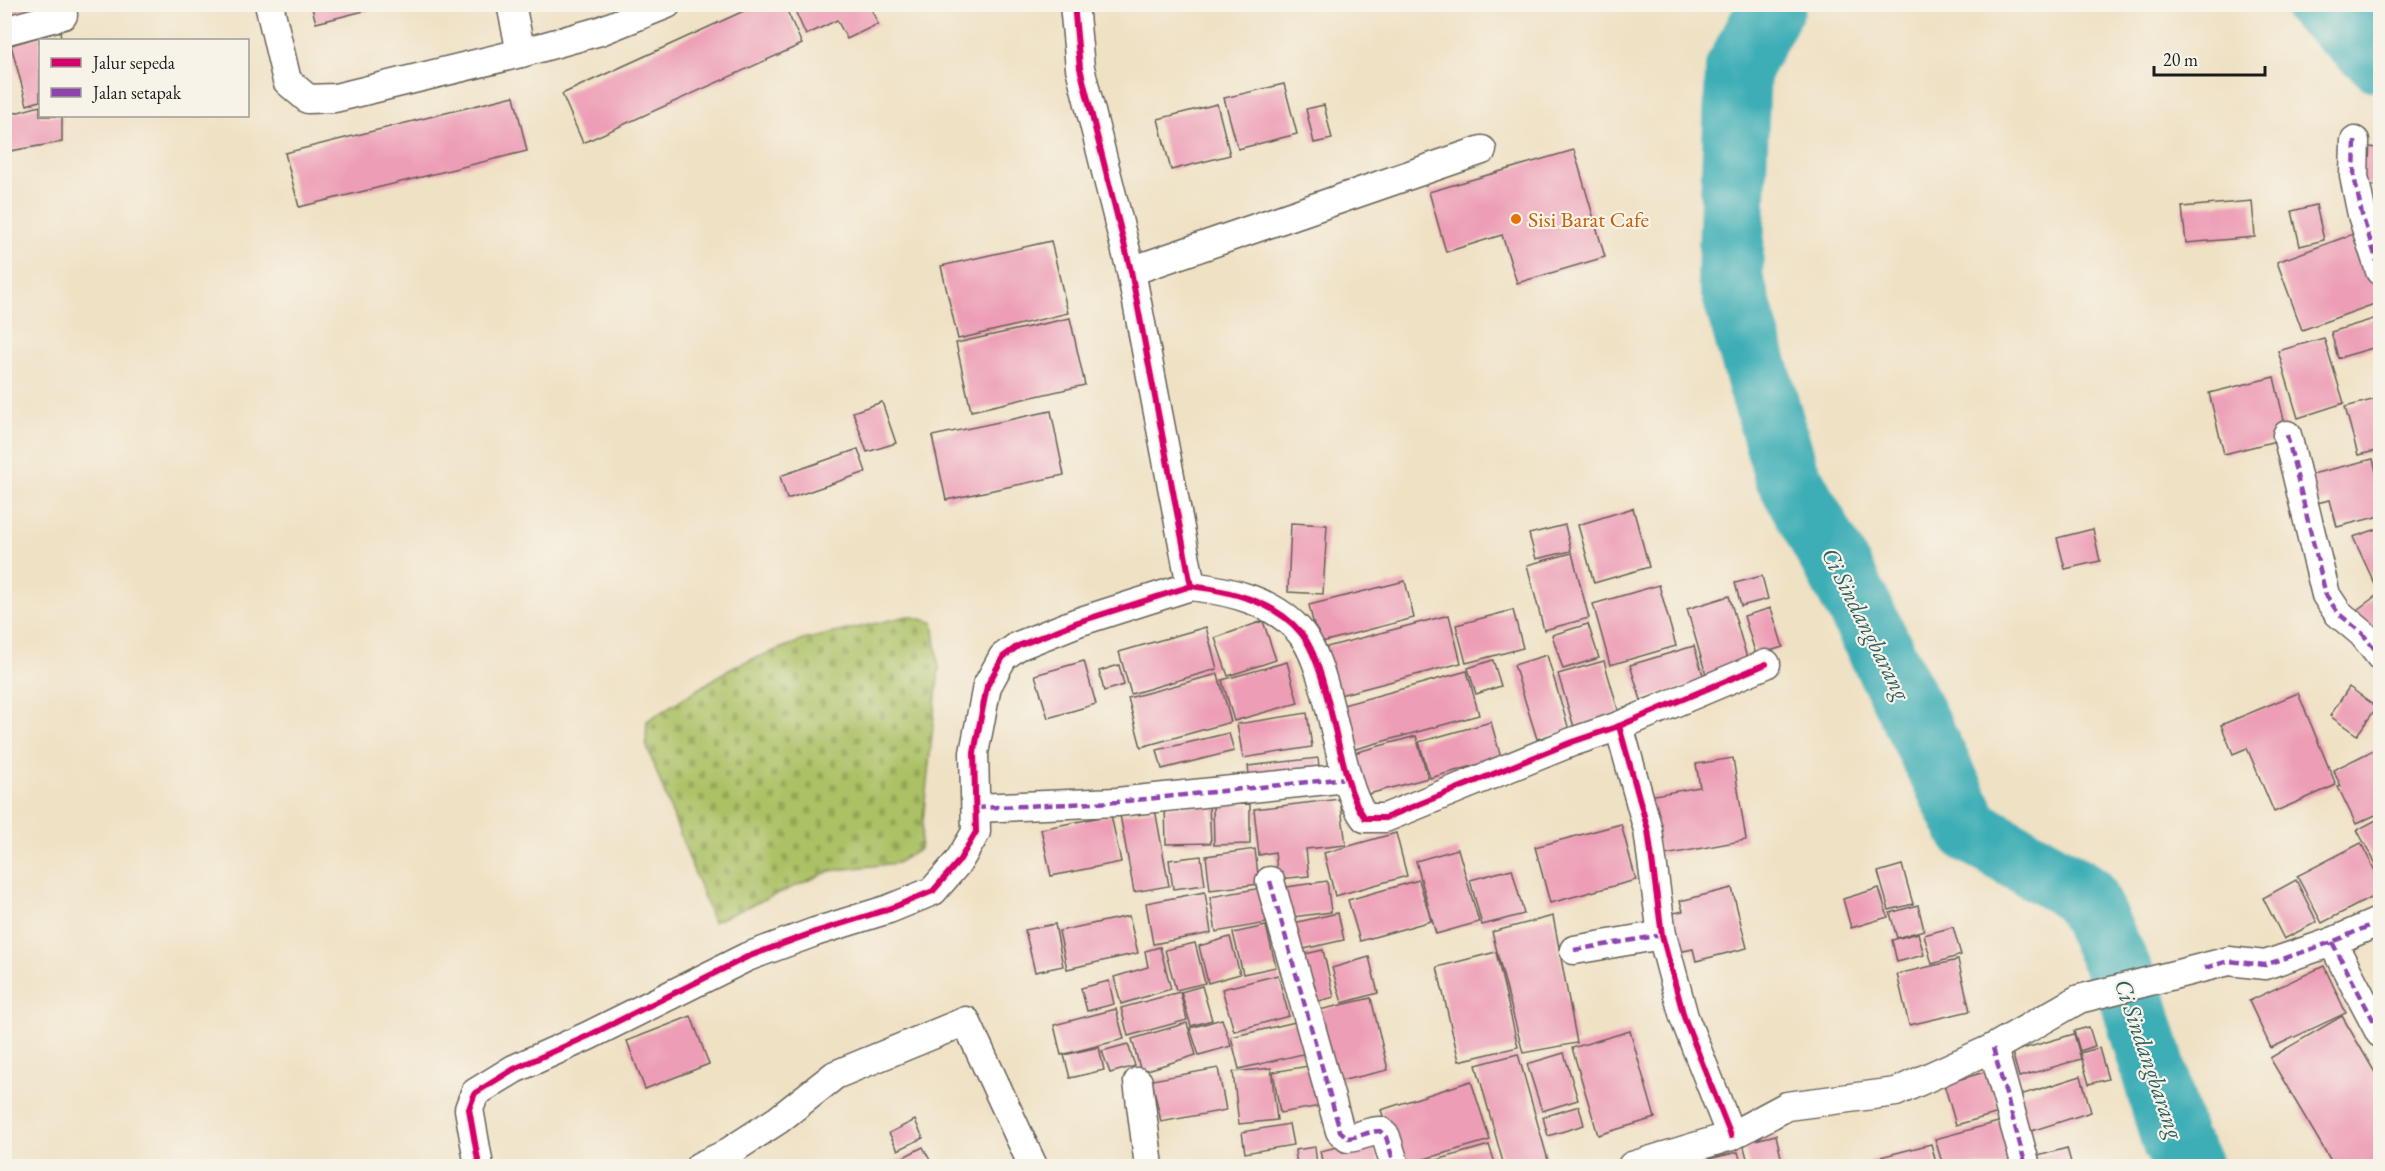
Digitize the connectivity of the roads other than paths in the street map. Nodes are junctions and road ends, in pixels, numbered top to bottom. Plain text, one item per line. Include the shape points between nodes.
1 (269, 4) edge
2 (511, 4) edge
3 (667, 4) edge
4 (1074, 4) edge
5 (63, 15) dead end
6 (4, 31) edge
7 (521, 53) junction
8 (2355, 141) dead end
9 (1482, 150) dead end
10 (1131, 271) junction
11 (2380, 272) edge
12 (2287, 435) dead end
13 (1191, 586) junction
14 (2380, 656) edge
15 (1766, 664) dead end
16 (1619, 726) junction
17 (1347, 778) junction
18 (976, 808) junction
19 (1270, 881) dead end
20 (2380, 921) edge
21 (1662, 935) junction
22 (2332, 942) junction
23 (1574, 950) dead end
24 (2380, 1034) edge
25 (1994, 1048) junction
26 (1138, 1082) dead end
27 (1731, 1136) junction
28 (1636, 1166) edge
29 (479, 1167) edge
30 (700, 1167) edge
31 (1034, 1167) edge
32 (1149, 1167) edge
33 (1395, 1167) edge
34 (2026, 1167) edge

1 - 7 street via 287,81 308,99 335,98
2 - 7 street
3 - 7 street via 600,31
4 - 10 street via 1080,68
5 - 6 street
8 - 11 street via 2354,176
9 - 10 street
10 - 13 street
12 - 14 street via 2326,595
13 - 17 street via 1228,591 1266,606 1287,618 1302,634 1320,675
13 - 18 street via 1078,622 1018,646 1003,657 987,686 974,753
15 - 16 street
16 - 17 street via 1385,818 1365,818 1357,808
16 - 21 street via 1648,830
17 - 18 street via 1117,802
18 - 29 street via 976,832 960,861 933,891 747,957 514,1069 475,1094 469,1109
19 - 33 street via 1340,1131 1348,1138 1380,1131 1386,1137
20 - 22 street
21 - 23 street
21 - 27 street via 1684,1017
22 - 24 street
22 - 25 street via 2265,965 2229,961 2079,999
25 - 27 street via 1896,1092 1787,1106
25 - 34 street
26 - 32 street
27 - 28 street
30 - 31 street via 778,1120 835,1076 966,1021

